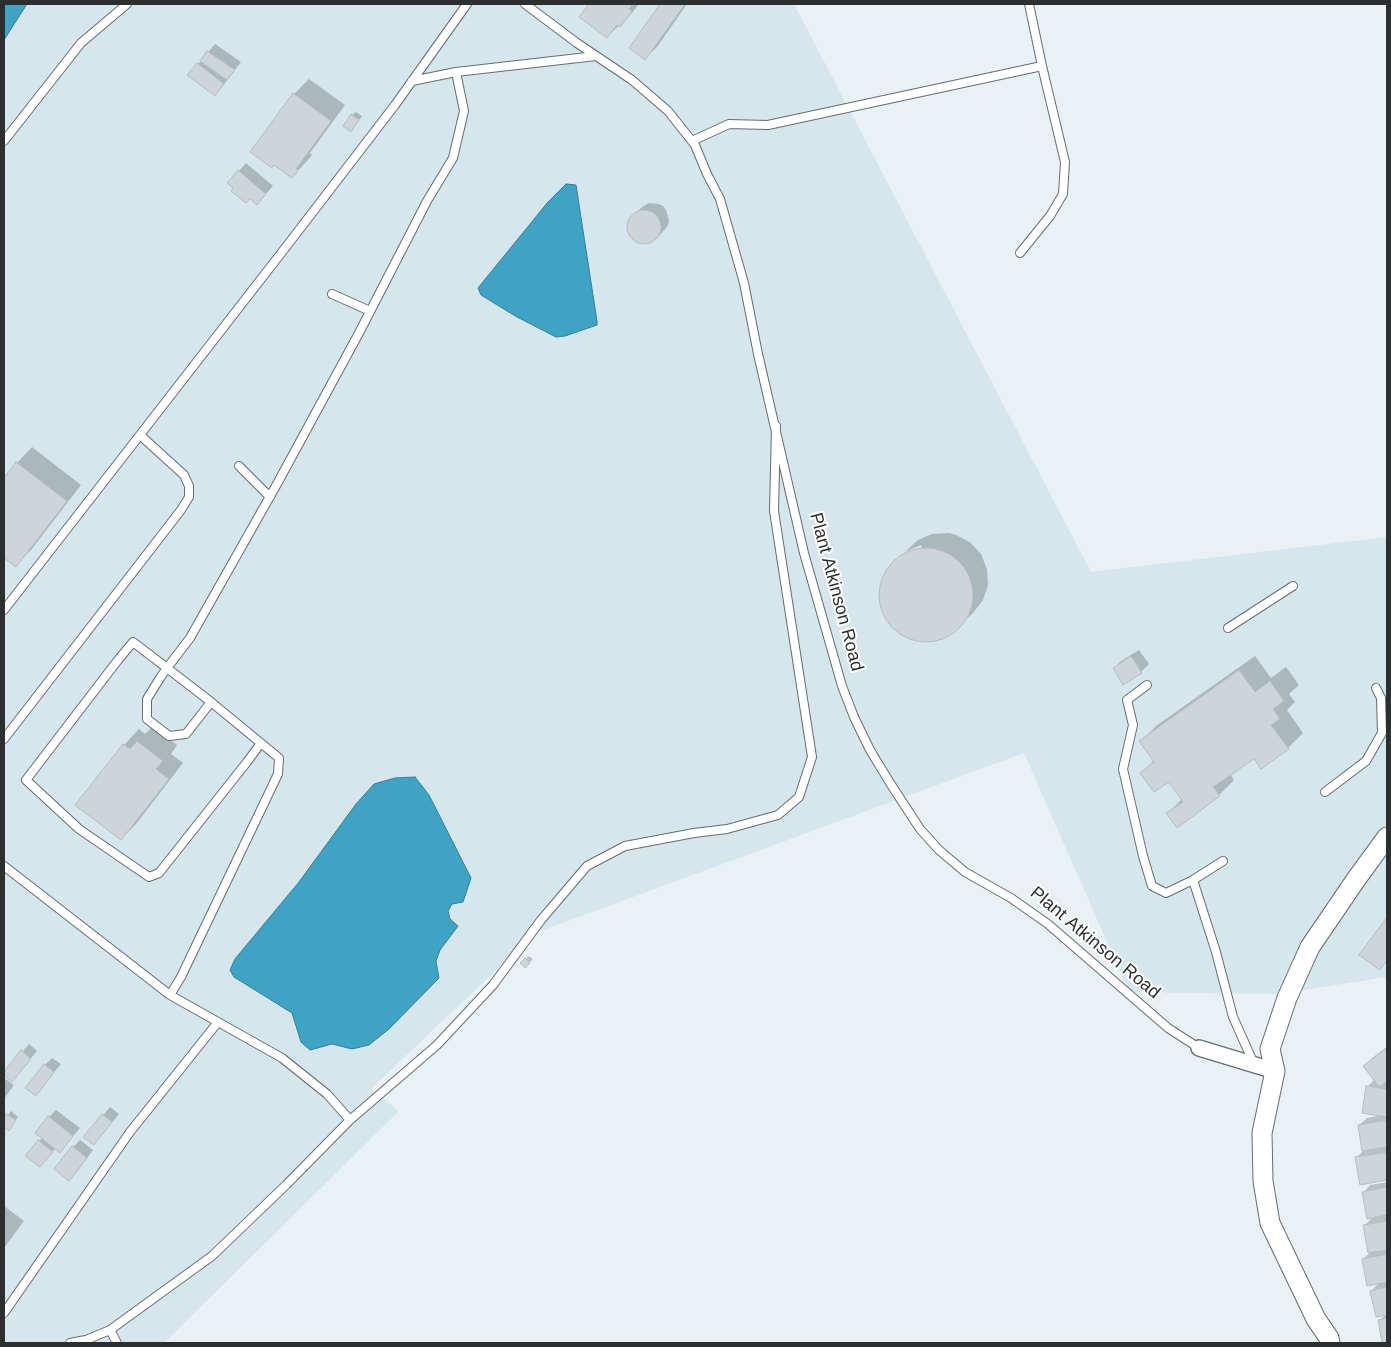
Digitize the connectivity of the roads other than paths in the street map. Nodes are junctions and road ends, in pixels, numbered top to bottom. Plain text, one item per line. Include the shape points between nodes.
1 (127, 4) edge
2 (467, 4) edge
3 (525, 4) edge
4 (1029, 4) edge
5 (596, 56) junction
6 (1042, 66) junction
7 (456, 72) junction
8 (412, 81) junction
9 (4, 141) edge
10 (692, 141) junction
11 (1020, 253) dead end
12 (332, 294) dead end
13 (370, 311) junction
14 (776, 426) junction
15 (140, 435) junction
16 (239, 466) dead end
17 (270, 497) junction
18 (1293, 586) dead end
19 (4, 610) edge
20 (1228, 628) dead end
21 (167, 668) junction
22 (1147, 685) dead end
23 (1376, 688) dead end
24 (211, 702) junction
25 (4, 739) edge
26 (261, 743) junction
27 (1325, 792) dead end
28 (1387, 837) edge
29 (1223, 861) dead end
30 (4, 866) edge
31 (1193, 880) junction
32 (170, 995) junction
33 (218, 1022) junction
34 (1199, 1048) joint
35 (1255, 1066) junction
36 (1275, 1072) junction
37 (350, 1120) junction
38 (4, 1313) edge
39 (110, 1330) junction
40 (70, 1343) edge
41 (117, 1343) edge
42 (1330, 1343) edge

1 - 9 lane via 81,43
2 - 8 lane
3 - 5 lane, Plant Atkinson Road
4 - 6 lane
5 - 7 lane
5 - 10 lane, Plant Atkinson Road via 632,80 668,111
6 - 10 lane via 768,125 729,124
6 - 11 lane via 1064,162 1063,194
7 - 8 lane
7 - 13 lane via 464,111 453,158
8 - 15 lane
10 - 14 lane, Plant Atkinson Road via 720,199 744,283
12 - 13 lane
13 - 17 lane
14 - 34 lane, Plant Atkinson Road via 804,553 842,686 870,750 920,829 965,872 1048,924 1168,1028
14 - 37 lane via 774,511 812,757 799,797 778,815 727,829 625,846 587,866 541,920 493,985 437,1045
15 - 19 lane
15 - 25 lane via 184,475 189,486 186,504
16 - 17 lane
17 - 21 lane via 190,638
18 - 20 lane
21 - 24 lane
21 - 24 lane via 147,699 147,718 169,736 186,734
21 - 26 lane via 133,642 26,780 80,829 149,877 159,873
22 - 31 lane via 1127,700 1133,725 1123,769 1143,856 1152,886 1166,893
23 - 27 lane via 1381,698 1382,733 1366,761
24 - 26 lane
26 - 32 lane via 279,758 278,774
28 - 36 street via 1310,947 1287,998 1270,1049
29 - 31 lane
30 - 32 lane
31 - 35 lane via 1234,1017
32 - 33 lane
33 - 37 lane via 282,1058 327,1094
33 - 38 lane via 130,1132
34 - 35 street, Plant Atkinson Road
35 - 36 street, Plant Atkinson Road
36 - 42 street via 1262,1133 1263,1181 1270,1223
37 - 39 lane via 212,1256
39 - 40 lane
39 - 41 lane

